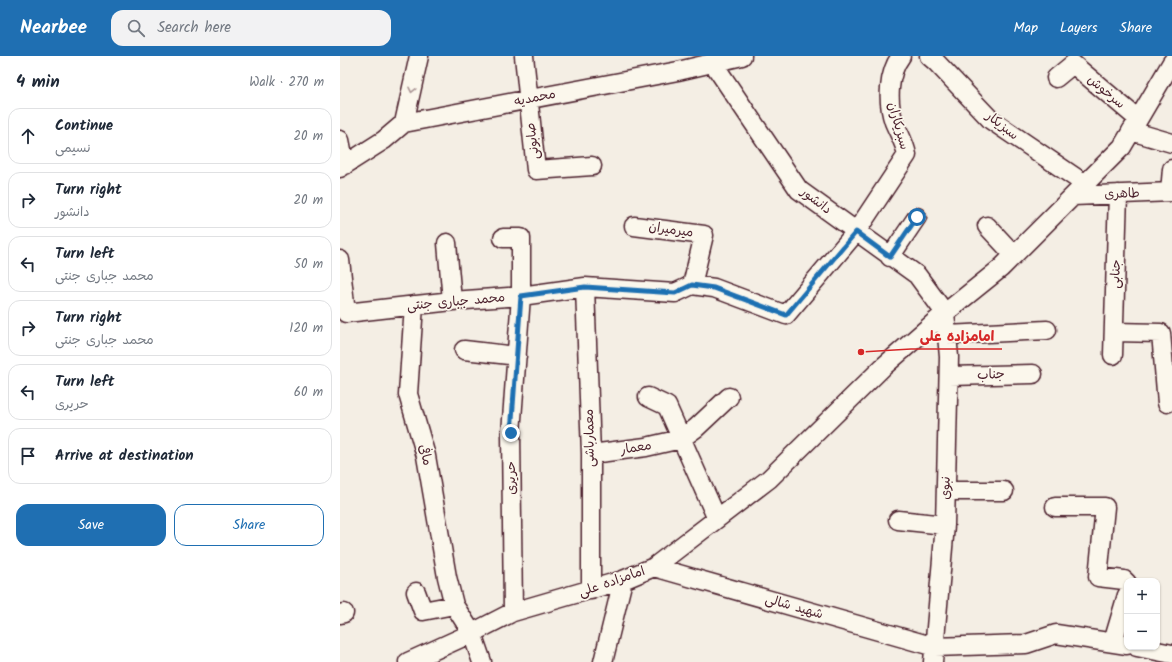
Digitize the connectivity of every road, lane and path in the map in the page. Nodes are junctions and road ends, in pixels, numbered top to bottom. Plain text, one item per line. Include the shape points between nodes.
1 (419, 56) edge
2 (524, 56) edge
3 (742, 56) edge
4 (901, 56) edge
5 (936, 58) edge
6 (1172, 62) edge
7 (713, 63) junction
8 (1056, 78) dead end
9 (528, 100) junction
10 (404, 123) junction
11 (1135, 125) junction
12 (340, 140) edge
13 (1172, 142) edge
14 (343, 166) edge
15 (592, 166) dead end
16 (1172, 170) edge
17 (1079, 190) junction
18 (1171, 192) edge
19 (1118, 194) junction
20 (917, 217) dead end
21 (634, 226) dead end
22 (987, 226) dead end
23 (856, 232) junction
24 (503, 238) dead end
25 (447, 243) dead end
26 (1014, 255) junction
27 (890, 257) junction
28 (340, 260) edge
29 (692, 285) junction
30 (585, 287) junction
31 (521, 296) junction
32 (452, 301) junction
33 (414, 305) junction
34 (945, 313) junction
35 (343, 319) edge
36 (1047, 330) dead end
37 (1114, 332) junction
38 (947, 335) junction
39 (464, 350) dead end
40 (1113, 355) dead end
41 (517, 356) junction
42 (1033, 374) dead end
43 (948, 376) junction
44 (648, 397) dead end
45 (728, 397) dead end
46 (1167, 403) dead end
47 (681, 439) junction
48 (591, 454) junction
49 (946, 491) junction
50 (1004, 491) dead end
51 (1055, 507) dead end
52 (717, 519) junction
53 (898, 520) dead end
54 (945, 525) junction
55 (654, 567) junction
56 (623, 580) junction
57 (1124, 580) edge
58 (591, 590) junction
59 (416, 592) dead end
60 (454, 605) junction
61 (513, 612) junction
62 (1124, 614) edge
63 (472, 633) junction
64 (1120, 644) edge
65 (1153, 650) edge
66 (934, 654) edge
67 (1172, 654) edge
68 (408, 662) edge
69 (482, 662) edge
70 (603, 662) edge

1 -> 10 street
2 - 9 street, صابونی
3 - 7 street, محمدیه
4 - 23 street, سبزیکاران via 891,78 890,97 894,122 907,155
5 - 17 street, سبزیکار via 991,120
6 - 11 street, امامزاده علی
7 - 9 street, محمدیه
7 - 23 street, دانشور via 799,190
8 - 11 street, سرخوش via 1073,64
9 - 10 street, محمدیه
9 - 15 street, صابونی via 536,170
10 - 14 street, محمدیه via 384,140
11 - 13 street
11 - 17 street, امامزاده علی via 1122,147
12 - 14 street
16 - 18 street
17 - 19 street, طاهری
17 - 26 street, امامزاده علی
18 - 19 street, طاهری
19 - 37 street, جنابی
20 - 27 street
21 - 29 street, میرمیران via 704,235
22 - 26 street
23 - 27 street, دانشور
23 - 29 street via 786,315 714,288
24 - 31 street, حریری via 521,238
25 - 32 street
26 - 34 street, امامزاده علی
27 - 34 street, دانشور via 917,276
28 - 35 street
29 - 30 street, محمد جباری جنتی via 675,293
30 - 31 street, محمد جباری جنتی
30 - 48 street, معمارباشی
31 - 32 street, محمد جباری جنتی
31 - 41 street, حریری
32 - 33 street, محمد جباری جنتی
33 - 35 street, محمد جباری جنتی
33 - 60 street, مافی via 408,394 426,456
34 - 38 street, نبوی
34 - 52 street, امامزاده علی via 857,392 769,479
36 - 38 street
37 - 40 street, جنابی
37 - 46 street via 1161,333
38 - 43 street, نبوی
39 - 41 street
41 - 61 street, حریری via 511,433
42 - 43 street, جناب
43 - 49 street, نبوی
44 - 47 street via 667,406
45 - 47 street, معمار
47 - 48 street, معمار via 646,447
47 - 52 street
48 - 58 street, معمارباشی
49 - 50 street
49 - 54 street, نبوی
51 - 57 street via 1105,507 1098,577
52 - 55 street, امامزاده علی
53 - 54 street
54 - 66 street, نبوی
55 - 56 street, امامزاده علی
55 - 66 street, شهید شالی
56 - 58 street, امامزاده علی
56 - 70 street
58 - 61 street, امامزاده علی
59 - 60 street via 423,611
60 - 63 street, مافی
61 - 63 street, امامزاده علی
62 - 64 street
63 - 68 street, امامزاده علی
63 - 69 street, مافی
64 - 66 street, شهید شالی via 1056,634 1026,644
65 - 67 street

